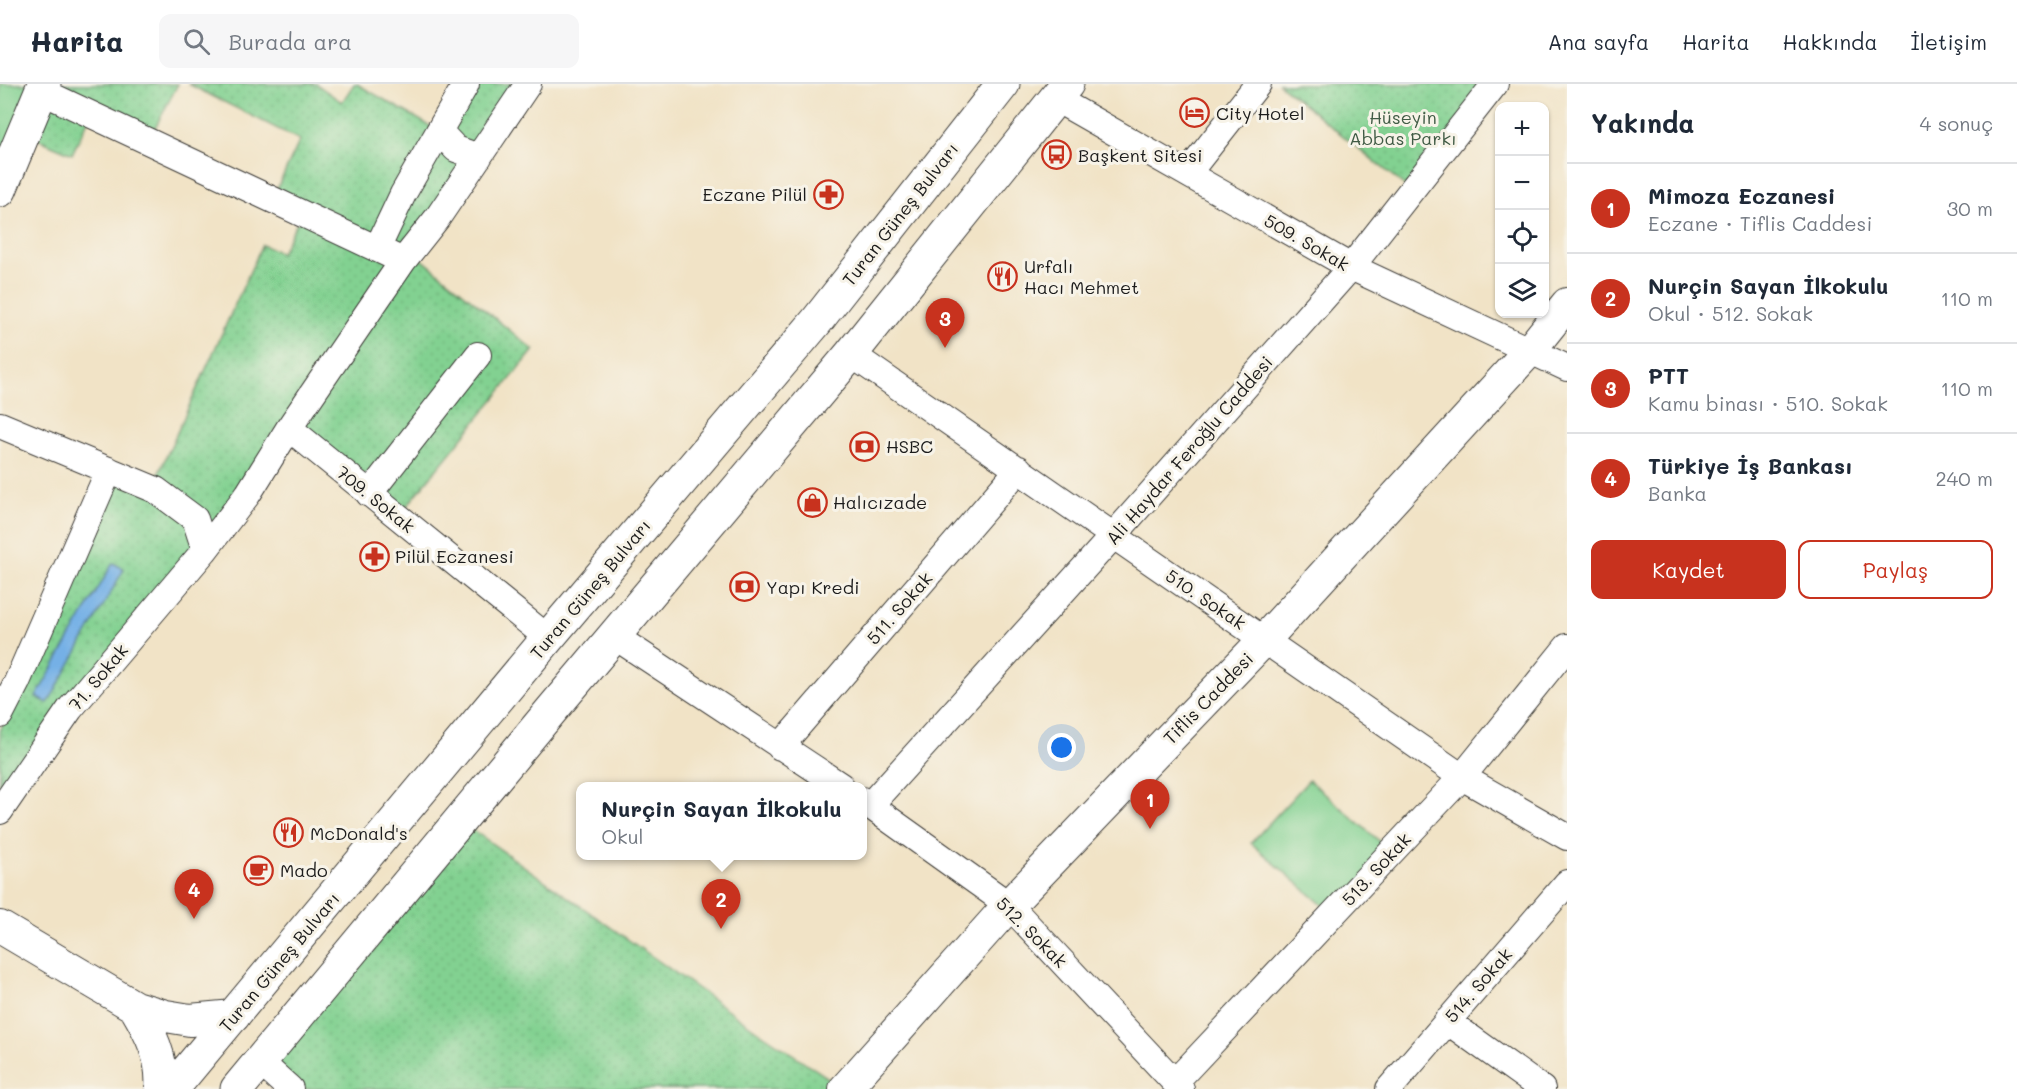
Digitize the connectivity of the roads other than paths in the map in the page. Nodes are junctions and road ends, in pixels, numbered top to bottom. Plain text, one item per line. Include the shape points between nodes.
1 (466, 84) edge
2 (528, 84) edge
3 (1003, 84) edge
4 (1258, 84) edge
5 (1495, 84) edge
6 (43, 87) edge
7 (1061, 91) edge
8 (439, 131) junction
9 (479, 157) junction
10 (1188, 173) junction
11 (0, 190) edge
12 (377, 249) junction
13 (403, 261) junction
14 (1351, 267) junction
15 (1567, 303) edge
16 (1530, 350) junction
17 (851, 354) junction
18 (478, 355) dead end
19 (1567, 368) edge
20 (0, 425) edge
21 (289, 428) junction
22 (1019, 469) junction
23 (109, 471) junction
24 (369, 494) junction
25 (1113, 536) junction
26 (205, 550) junction
27 (614, 636) junction
28 (548, 638) junction
29 (1265, 639) junction
30 (1567, 647) edge
31 (0, 715) edge
32 (780, 747) junction
33 (1462, 777) junction
34 (836, 782) edge
35 (867, 801) edge
36 (867, 803) edge
37 (0, 811) edge
38 (1567, 837) edge
39 (1567, 883) edge
40 (1009, 905) junction
41 (0, 927) edge
42 (135, 1007) junction
43 (234, 1016) junction
44 (1447, 1021) junction
45 (260, 1062) junction
46 (1178, 1085) edge
47 (162, 1089) edge
48 (172, 1089) edge
49 (237, 1089) edge
50 (290, 1089) edge
51 (845, 1089) edge
52 (1389, 1089) edge
53 (1542, 1089) edge

1 - 8 street
2 - 9 street, 71. Sokak
3 - 28 main road, Turan Güneş Bulvarı via 816,322
4 - 10 street
5 - 14 street, Ali Haydar Feroğlu Caddesi
6 - 11 main road
6 - 12 street
7 - 10 street, 509. Sokak
7 - 17 main road
8 - 9 street via 456,149
8 - 12 street
9 - 13 street, 71. Sokak
10 - 14 street, 509. Sokak
12 - 13 street
13 - 21 street, 71. Sokak
14 - 16 street, 509. Sokak
14 - 25 street, Ali Haydar Feroğlu Caddesi
15 - 16 street, Tiflis Caddesi
16 - 19 street, 509. Sokak
16 - 29 street, Tiflis Caddesi
17 - 22 street, 510. Sokak
17 - 27 main road
18 - 24 street
20 - 23 street
21 - 24 street, 709. Sokak
21 - 26 street, 71. Sokak via 248,494
22 - 25 street, 510. Sokak
22 - 32 street, 511. Sokak
23 - 26 street via 156,490 195,519
23 - 31 street
24 - 28 street, 709. Sokak
25 - 29 street, 510. Sokak
25 - 35 street, Ali Haydar Feroğlu Caddesi
26 - 37 street, 71. Sokak via 70,709
27 - 32 street
27 - 45 main road
28 - 43 main road, Turan Güneş Bulvarı
29 - 33 street, 510. Sokak
29 - 40 street, Tiflis Caddesi
30 - 33 street, 513. Sokak
32 - 34 street
33 - 38 street, 510. Sokak
33 - 46 street, 513. Sokak
36 - 40 street, 512. Sokak
39 - 44 street, 514. Sokak
40 - 46 street, 512. Sokak
40 - 51 street, Tiflis Caddesi
41 - 42 street
42 - 43 street via 190,1020
42 - 47 street via 157,1052 163,1073
43 - 48 main road, Turan Güneş Bulvarı
44 - 52 street, 514. Sokak
44 - 53 street
45 - 49 main road
45 - 50 street

